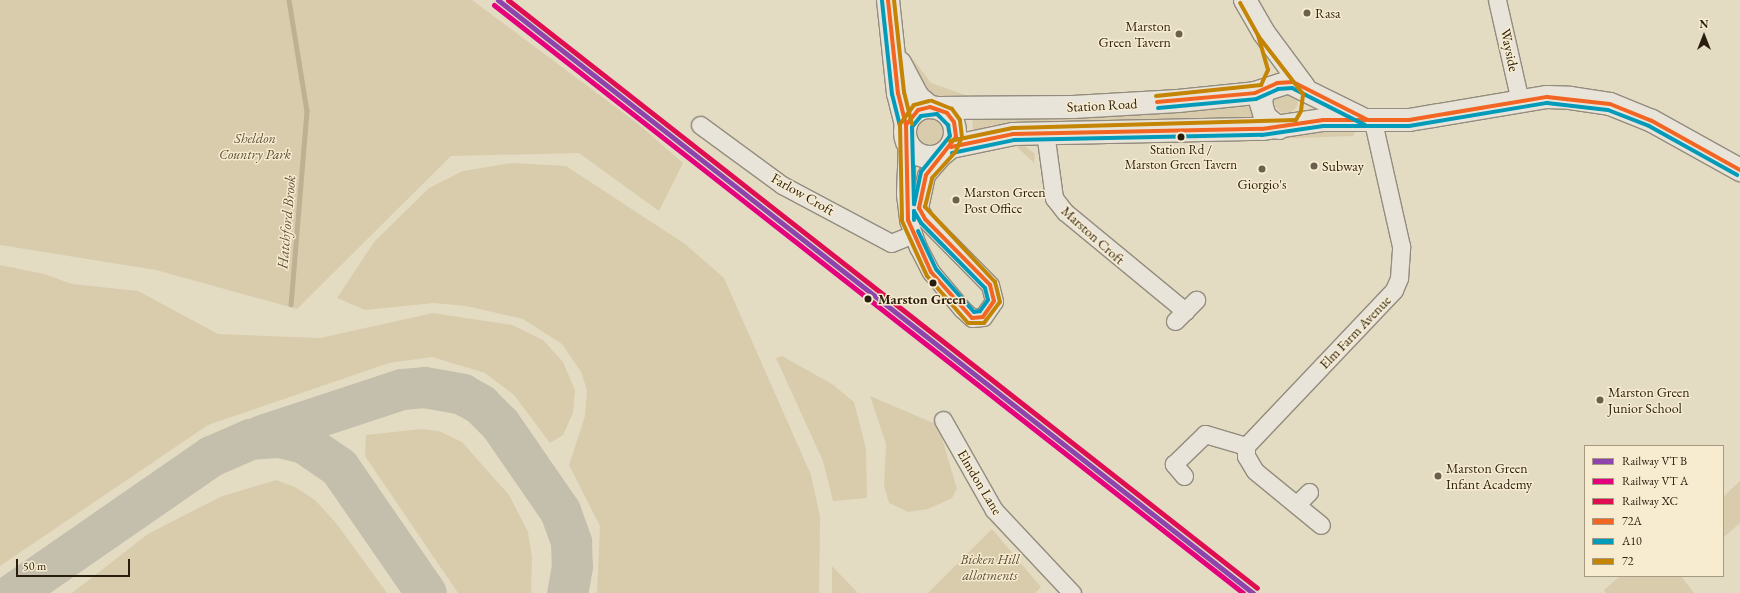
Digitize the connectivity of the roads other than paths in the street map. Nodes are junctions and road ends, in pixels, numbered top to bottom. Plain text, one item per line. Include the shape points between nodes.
1 (888, 0) edge
2 (1245, 0) edge
3 (1497, 0) edge
4 (1264, 33) junction
5 (894, 46) junction
6 (1266, 88) junction
7 (1306, 89) junction
8 (1520, 101) junction
9 (935, 108) junction
10 (1373, 122) junction
11 (700, 125) dead end
12 (1289, 127) junction
13 (1045, 132) junction
14 (906, 133) junction
15 (948, 150) junction
16 (1740, 170) edge
17 (913, 234) junction
18 (1185, 311) dead end
19 (943, 420) dead end
20 (1246, 446) junction
21 (1184, 476) dead end
22 (1309, 492) dead end
23 (1297, 504) junction
24 (1321, 525) dead end
25 (1072, 593) edge

1 - 5 street
2 - 4 street
3 - 8 street, Wayside
4 - 6 street via 1274,59
4 - 7 street
5 - 9 street via 906,78 918,97
5 - 14 street via 898,92
6 - 7 street, Station Road via 1288,82
6 - 9 street, Station Road via 1073,107
6 - 12 street via 1261,103 1265,117
7 - 10 street, Station Road
7 - 12 street via 1307,113
8 - 10 street, Station Road via 1409,120
8 - 16 street, Station Road via 1570,98 1610,104 1652,121
9 - 14 street via 918,110
9 - 15 street via 954,122 956,137
10 - 12 street, Station Road via 1323,120
10 - 20 street, Elm Farm Avenue via 1401,246 1400,278 1386,302 1264,423
11 - 17 street, Farlow Croft via 782,185 891,243
12 - 13 street, Station Road
13 - 15 street, Station Road via 973,140
13 - 18 street, Marston Croft via 1054,198 1064,212
14 - 15 street via 922,156
14 - 17 street via 905,194
15 - 17 street via 926,174 919,208 925,219 990,285 994,301 983,317 972,318 945,289 931,272
19 - 25 street, Elmdon Lane via 994,510
20 - 21 street via 1205,434 1174,464
20 - 23 street via 1246,456 1256,471
22 - 23 street
23 - 24 street

